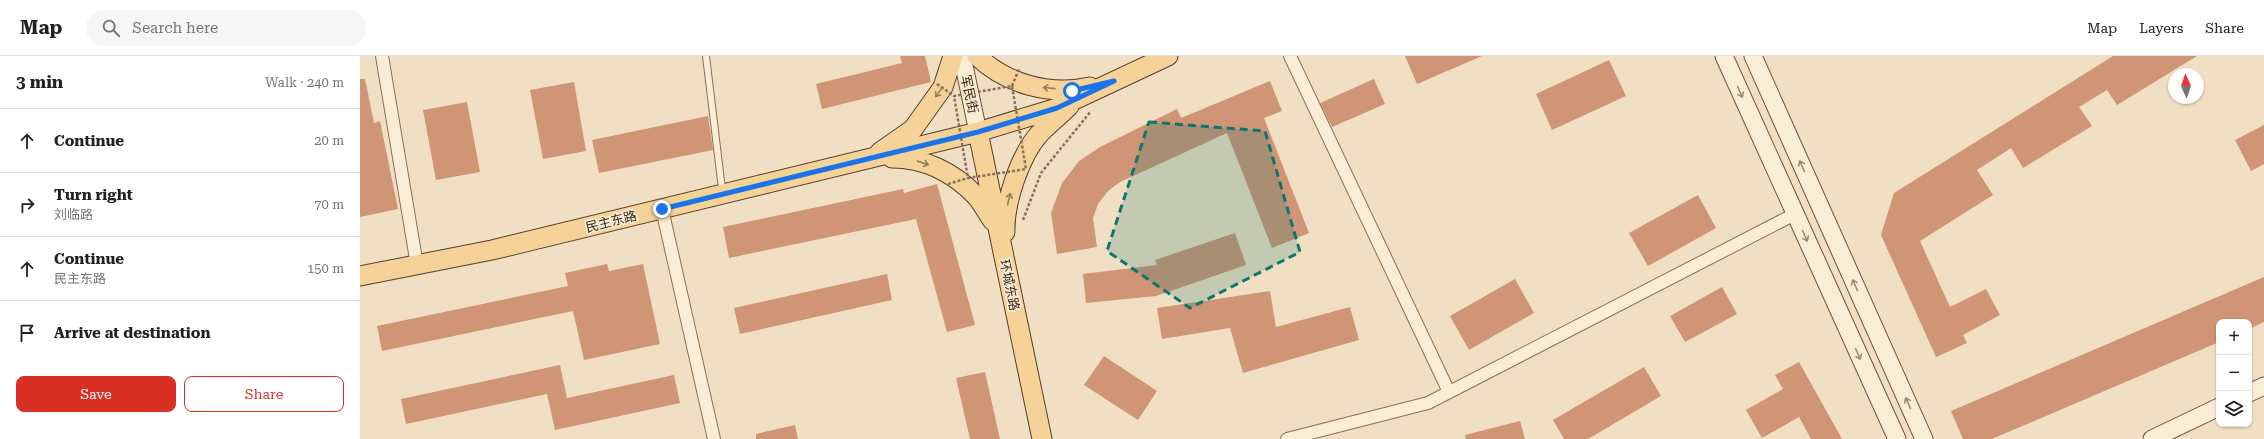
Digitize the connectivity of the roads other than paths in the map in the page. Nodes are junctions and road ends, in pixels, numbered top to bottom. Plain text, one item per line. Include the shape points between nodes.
1 (382, 56) edge
2 (706, 56) edge
3 (952, 56) edge
4 (962, 56) edge
5 (977, 56) edge
6 (1290, 56) edge
7 (1724, 56) edge
8 (1754, 56) edge
9 (1159, 58) edge
10 (1114, 81) junction
11 (978, 132) junction
12 (870, 158) junction
13 (722, 189) dead end
14 (662, 209) junction
15 (1795, 214) junction
16 (417, 266) junction
17 (1006, 266) junction
18 (360, 276) edge
19 (2264, 386) edge
20 (1449, 392) junction
21 (2252, 392) edge
22 (2216, 408) edge
23 (714, 439) edge
24 (1042, 439) edge
25 (1287, 439) edge
26 (1897, 439) edge
27 (1924, 439) edge
28 (2152, 439) edge

1 - 16 street
2 - 13 lane
3 -> 12 main road via 943,87 913,129
4 - 11 main road, 军民街
10 -> 5 main road via 1072,91 1029,86 989,68
6 - 20 street
7 -> 15 main road
27 -> 8 main road
9 - 10 main road
10 - 11 main road, 民主东路 via 1057,108
17 -> 10 main road via 1004,219 1016,174 1039,134 1073,102
11 - 12 main road, 民主东路
11 - 17 main road, 环城东路
12 - 14 main road, 民主东路
12 -> 17 main road via 909,158 946,171 976,195 997,228
14 - 16 main road, 民主东路
14 - 23 street
15 - 20 street
15 -> 26 main road
16 - 18 main road, 民主东路
17 - 24 main road, 环城东路
19 - 21 main road
20 - 25 street via 1428,403
22 - 28 main road

